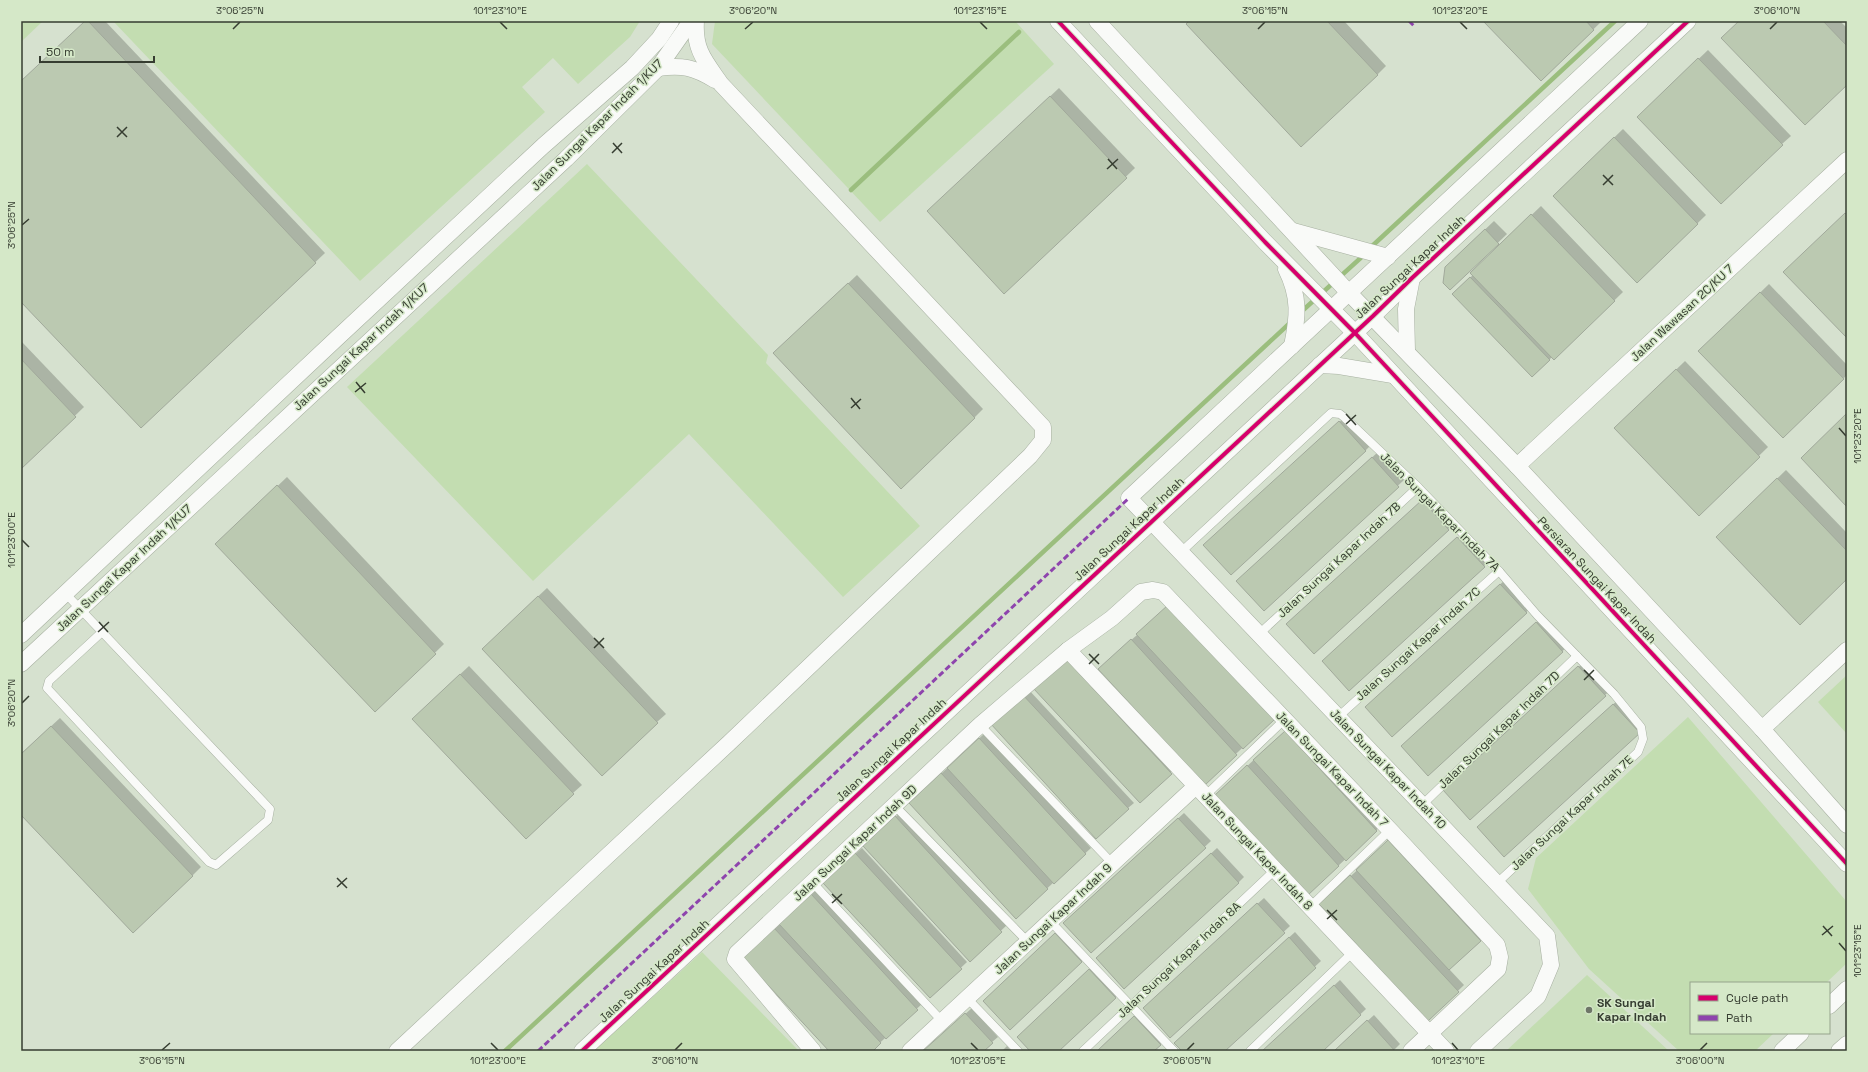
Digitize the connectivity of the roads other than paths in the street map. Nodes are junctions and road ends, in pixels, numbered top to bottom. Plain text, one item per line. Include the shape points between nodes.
1 (671, 21) edge
2 (691, 21) edge
3 (696, 21) edge
4 (1058, 21) edge
5 (1097, 21) edge
6 (1640, 21) edge
7 (1688, 21) edge
8 (658, 68) junction
9 (721, 84) junction
10 (1847, 160) edge
11 (1293, 231) junction
12 (1388, 257) junction
13 (1281, 258) junction
14 (1412, 278) junction
15 (1345, 289) junction
16 (1328, 306) junction
17 (1373, 316) junction
18 (1355, 333) junction
19 (1292, 346) junction
20 (1407, 351) junction
21 (1320, 365) junction
22 (1393, 375) junction
23 (1517, 466) junction
24 (1418, 486) junction
25 (1129, 498) joint
26 (1152, 521) junction
27 (1181, 552) junction
28 (1499, 571) junction
29 (66, 594) junction
30 (80, 609) junction
31 (102, 632) junction
32 (1259, 634) junction
33 (21, 635) edge
34 (1068, 650) junction
35 (1847, 650) edge
36 (1577, 656) junction
37 (21, 664) edge
38 (1338, 717) junction
39 (1284, 720) junction
40 (980, 725) junction
41 (1762, 729) junction
42 (1643, 739) joint
43 (1201, 791) junction
44 (1422, 805) junction
45 (895, 806) junction
46 (1847, 825) edge
47 (1390, 830) junction
48 (1113, 864) junction
49 (1847, 864) edge
50 (1275, 870) junction
51 (812, 882) junction
52 (1496, 884) junction
53 (1310, 907) junction
54 (1050, 922) junction
55 (1028, 942) junction
56 (1353, 952) junction
57 (1847, 989) edge
58 (967, 998) junction
59 (1830, 1005) edge
60 (1130, 1007) junction
61 (942, 1022) junction
62 (1430, 1034) junction
63 (1800, 1034) edge
64 (1847, 1044) edge
65 (397, 1051) edge
66 (582, 1051) edge
67 (814, 1051) edge
68 (910, 1051) edge
69 (1018, 1051) edge
70 (1083, 1051) edge
71 (1174, 1051) edge
72 (1250, 1051) edge
73 (1411, 1051) edge
74 (1446, 1051) edge
75 (1478, 1051) edge
76 (1782, 1051) edge
77 (1839, 1051) edge

1 - 29 street, Jalan Sungai Kapar Indah 1/KU7 via 659,39 632,68 537,152 260,409
2 - 8 street, Jalan Sungai Kapar Indah 1/KU7
3 - 9 street via 698,48
4 - 13 street, Persiaran Sungai Kapar Indah
5 - 11 street, Persiaran Sungai Kapar Indah
6 - 12 street, Jalan Sungai Kapar Indah
7 - 14 street, Jalan Sungai Kapar Indah
8 - 9 street via 674,66 697,69
8 - 30 street, Jalan Sungai Kapar Indah 1/KU7 via 566,159
9 - 65 street via 1043,428 1043,440 1030,456 729,743
10 - 23 street, Jalan Wawasan 2C/KU 7
11 - 12 street
11 - 15 street, Persiaran Sungai Kapar Indah
12 - 15 street, Jalan Sungai Kapar Indah
13 - 16 street, Persiaran Sungai Kapar Indah
13 - 19 street via 1292,281 1297,302 1297,322
14 - 17 street, Jalan Sungai Kapar Indah
14 - 20 street via 1406,309
15 - 16 street, Jalan Sungai Kapar Indah
15 - 17 street, Persiaran Sungai Kapar Indah
16 - 18 street, Persiaran Sungai Kapar Indah
16 - 19 street, Jalan Sungai Kapar Indah
17 - 18 street, Jalan Sungai Kapar Indah
17 - 20 street, Persiaran Sungai Kapar Indah
18 - 21 street, Jalan Sungai Kapar Indah
18 - 22 street, Persiaran Sungai Kapar Indah
19 - 25 street, Jalan Sungai Kapar Indah
20 - 23 street, Persiaran Sungai Kapar Indah
21 - 22 street
21 - 26 street, Jalan Sungai Kapar Indah
22 - 49 street, Persiaran Sungai Kapar Indah
23 - 41 street, Persiaran Sungai Kapar Indah
24 - 27 lane, Jalan Sungai Kapar Indah 7A via 1345,418 1340,414 1331,413
24 - 28 lane, Jalan Sungai Kapar Indah 7A
24 - 32 lane, Jalan Sungai Kapar Indah 7B
25 - 26 street, Jalan Sungai Kapar Indah 10
26 - 27 street, Jalan Sungai Kapar Indah 10
26 - 66 street, Jalan Sungai Kapar Indah
27 - 32 street, Jalan Sungai Kapar Indah 10
28 - 36 lane, Jalan Sungai Kapar Indah 7A
28 - 38 lane, Jalan Sungai Kapar Indah 7C
29 - 30 lane
29 - 33 street, Jalan Sungai Kapar Indah 1/KU7
30 - 31 lane
30 - 37 street, Jalan Sungai Kapar Indah 1/KU7
31 - 31 lane via 270,809 268,820 216,865 209,862 47,688 49,681
32 - 38 street, Jalan Sungai Kapar Indah 10
34 - 39 street, Jalan Sungai Kapar Indah 7 via 1112,618 1141,592 1163,592
34 - 40 street, Jalan Sungai Kapar Indah 9D
34 - 43 street, Jalan Sungai Kapar Indah 8
35 - 41 street
36 - 42 lane, Jalan Sungai Kapar Indah 7A via 1614,694 1640,727
36 - 44 lane, Jalan Sungai Kapar Indah 7D
38 - 44 street, Jalan Sungai Kapar Indah 10
39 - 43 lane
39 - 47 street, Jalan Sungai Kapar Indah 7
40 - 45 street, Jalan Sungai Kapar Indah 9D
40 - 48 lane
41 - 46 street, Persiaran Sungai Kapar Indah
42 - 52 lane, Jalan Sungai Kapar Indah 7E via 1638,752
43 - 48 street, Jalan Sungai Kapar Indah 9
43 - 50 street, Jalan Sungai Kapar Indah 8
44 - 52 street, Jalan Sungai Kapar Indah 10
45 - 51 street, Jalan Sungai Kapar Indah 9D
45 - 55 lane
47 - 53 lane
47 - 62 street, Jalan Sungai Kapar Indah 7 via 1497,945 1500,956 1498,969
48 - 54 street, Jalan Sungai Kapar Indah 9
50 - 53 street, Jalan Sungai Kapar Indah 8
50 - 60 lane, Jalan Sungai Kapar Indah 8A
51 - 61 lane
51 - 67 street, Jalan Sungai Kapar Indah 9D via 737,953 735,959
52 - 75 street, Jalan Sungai Kapar Indah 10 via 1547,936 1551,965 1538,996
53 - 56 street, Jalan Sungai Kapar Indah 8
54 - 55 street, Jalan Sungai Kapar Indah 9
54 - 60 lane
55 - 58 street, Jalan Sungai Kapar Indah 9
56 - 62 street, Jalan Sungai Kapar Indah 8
56 - 72 lane
57 - 59 street
58 - 61 street, Jalan Sungai Kapar Indah 9
58 - 69 lane
60 - 70 lane, Jalan Sungai Kapar Indah 8A
60 - 71 lane
61 - 68 street, Jalan Sungai Kapar Indah 9
62 - 73 street, Jalan Sungai Kapar Indah 7
62 - 74 street, Jalan Sungai Kapar Indah 8
63 - 76 street
64 - 77 street

